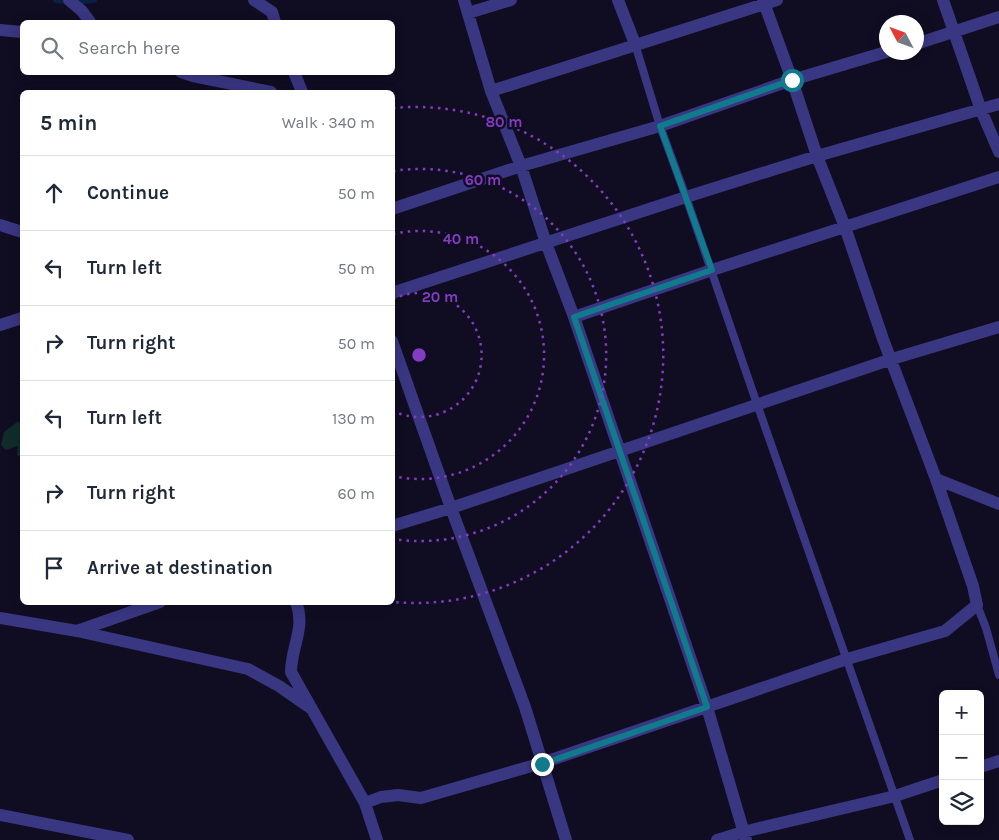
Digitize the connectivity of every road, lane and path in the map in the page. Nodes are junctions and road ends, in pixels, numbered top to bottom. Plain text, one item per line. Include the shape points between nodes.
1 (69, 0) edge
2 (254, 0) edge
3 (464, 0) edge
4 (511, 0) edge
5 (618, 0) edge
6 (943, 0) edge
7 (768, 1) edge
8 (468, 13) junction
9 (999, 17) edge
10 (89, 20) edge
11 (274, 20) edge
12 (0, 30) edge
13 (20, 32) edge
14 (955, 32) junction
15 (924, 42) edge
16 (635, 44) junction
17 (879, 54) edge
18 (190, 75) edge
19 (295, 75) edge
20 (792, 80) junction
21 (261, 90) edge
22 (301, 90) edge
23 (491, 91) junction
24 (999, 104) edge
25 (981, 110) junction
26 (660, 126) junction
27 (999, 152) edge
28 (817, 156) junction
29 (521, 166) junction
30 (999, 177) edge
31 (686, 197) junction
32 (395, 209) edge
33 (0, 225) edge
34 (845, 227) junction
35 (20, 231) edge
36 (546, 243) junction
37 (712, 270) junction
38 (395, 292) edge
39 (574, 317) junction
40 (20, 319) edge
41 (0, 325) edge
42 (999, 327) edge
43 (395, 349) edge
44 (892, 359) junction
45 (757, 404) junction
46 (619, 451) junction
47 (936, 479) junction
48 (999, 504) edge
49 (451, 508) junction
50 (395, 525) edge
51 (151, 605) edge
52 (297, 605) edge
53 (977, 605) junction
54 (0, 618) edge
55 (77, 631) junction
56 (847, 658) junction
57 (999, 675) edge
58 (707, 707) junction
59 (312, 710) junction
60 (999, 761) edge
61 (542, 764) junction
62 (984, 766) edge
63 (939, 781) edge
64 (895, 796) junction
65 (365, 803) junction
66 (0, 815) edge
67 (744, 836) edge
68 (128, 840) edge
69 (377, 840) edge
70 (566, 840) edge
71 (717, 840) edge
72 (910, 840) edge

1 - 10 street
2 - 11 street via 272,12
3 - 8 street
4 - 8 street
5 - 16 street
6 - 14 street
7 - 16 street
7 - 20 street
8 - 23 street
9 - 14 street
12 - 13 street
14 - 15 street
14 - 25 street
16 - 23 street
16 - 26 lane
17 - 20 street
18 - 21 street
19 - 22 street
20 - 26 street
20 - 28 street
23 - 29 street
24 - 25 street
25 - 27 street
25 - 28 street
26 - 29 street
26 - 31 lane
28 - 31 street
28 - 34 street
29 - 32 street
29 - 36 street
30 - 34 street
31 - 36 street
31 - 37 lane
33 - 35 street
34 - 37 street
34 - 44 street
36 - 38 street
36 - 39 street
37 - 39 street
37 - 45 lane
39 - 46 street
40 - 41 street
42 - 44 street
43 - 49 street
44 - 45 street
44 - 47 street
45 - 46 street
45 - 56 lane
46 - 49 street
46 - 58 street
47 - 48 street
47 - 53 street
49 - 50 street
49 - 61 street via 525,706
51 - 55 street
52 - 59 street via 300,628 291,672
53 - 56 street via 945,631
53 - 57 lane
54 - 55 street
55 - 59 street via 248,669
56 - 58 street
56 - 64 lane
58 - 61 street
58 - 67 street
59 - 65 street
60 - 62 street
61 - 65 street via 420,798 381,796
61 - 70 street
63 - 64 street
64 - 67 street
64 - 72 lane
65 - 69 street
66 - 68 street
67 - 71 street

